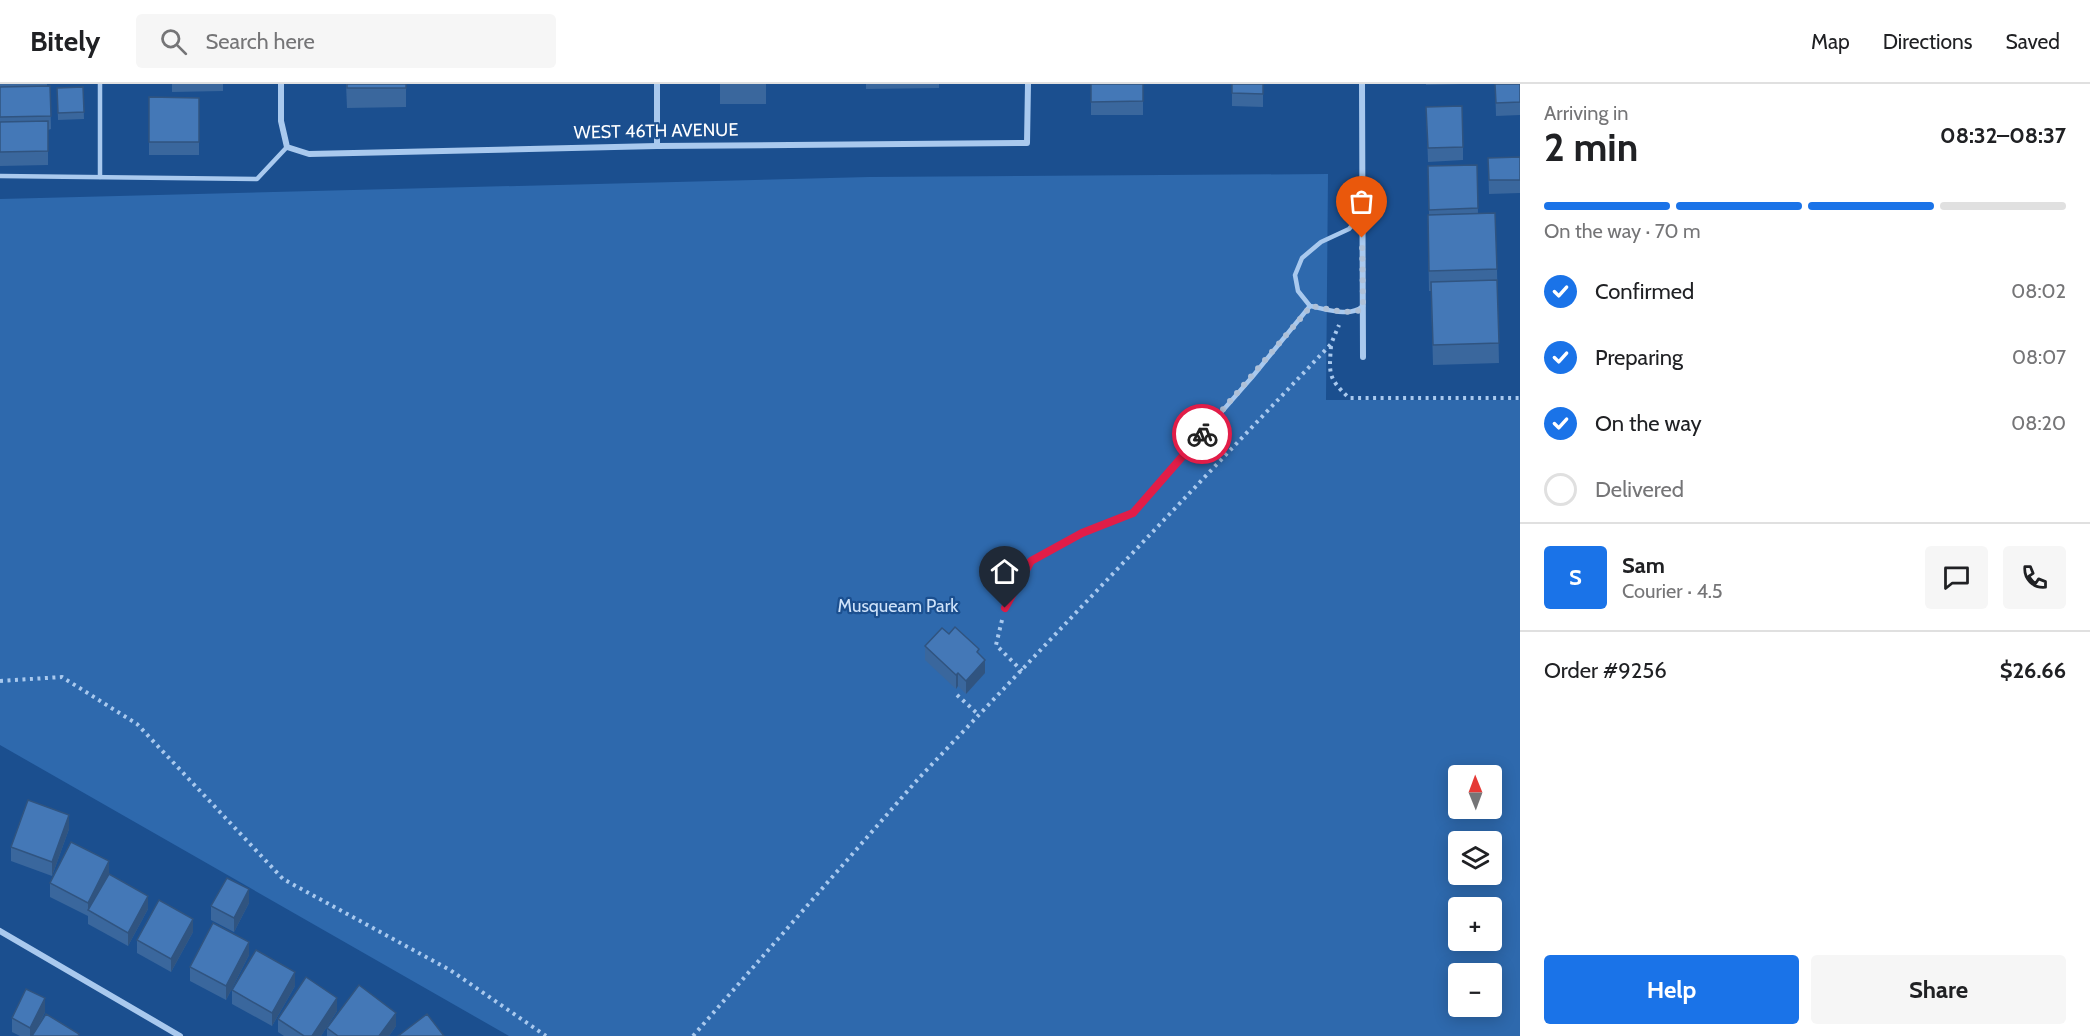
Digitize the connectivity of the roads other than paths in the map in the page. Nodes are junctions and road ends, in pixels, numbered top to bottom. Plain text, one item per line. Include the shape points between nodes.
1 (100, 84) edge
2 (281, 84) edge
3 (657, 84) edge
4 (1028, 84) edge
5 (1362, 84) edge
6 (657, 146) junction
7 (287, 147) junction
8 (0, 176) edge
9 (100, 177) junction
10 (1361, 215) junction
11 (1311, 306) junction
12 (1363, 306) junction
13 (1363, 357) dead end
14 (1002, 556) dead end
15 (1025, 571) junction
16 (1005, 608) road end
17 (0, 931) edge
18 (180, 1036) edge

1 - 9 lane
2 - 7 street via 281,121
3 - 6 street
4 - 6 street, WEST 46TH AVENUE via 1027,143
5 - 10 street
6 - 7 street, WEST 46TH AVENUE via 309,154
7 - 9 lane via 257,179
8 - 9 lane
10 - 11 lane via 1349,229 1302,258 1295,275 1299,291
10 - 12 street
11 - 12 lane via 1344,312 1358,311
11 - 15 lane via 1133,513 1082,533 1031,561
12 - 13 street
14 - 15 lane
15 - 16 lane
17 - 18 street

